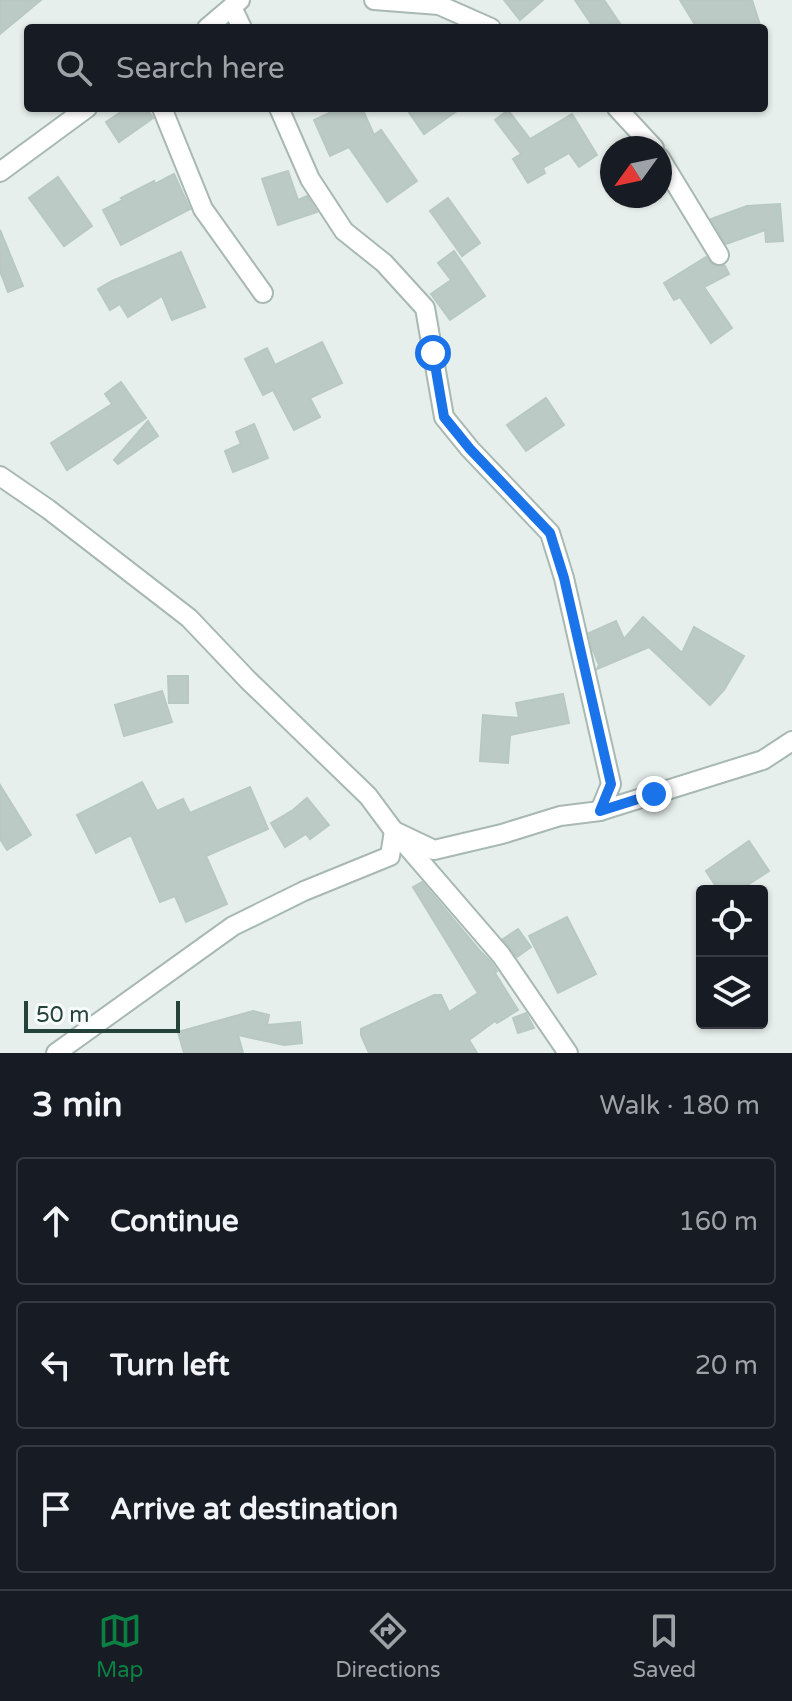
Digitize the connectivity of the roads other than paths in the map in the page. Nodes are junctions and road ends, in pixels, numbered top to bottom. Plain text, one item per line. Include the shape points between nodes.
1 (374, 0) edge
2 (236, 4) edge
3 (212, 24) edge
4 (241, 24) edge
5 (482, 24) edge
6 (82, 112) edge
7 (164, 112) edge
8 (281, 112) edge
9 (621, 112) edge
10 (643, 136) edge
11 (0, 172) edge
12 (672, 178) edge
13 (719, 255) dead end
14 (263, 293) dead end
15 (0, 476) edge
16 (792, 741) edge
17 (600, 811) junction
18 (394, 831) junction
19 (56, 1053) edge
20 (568, 1053) edge

1 - 5 street via 439,5
2 - 3 street
2 - 4 street
6 - 11 street
7 - 14 street via 203,209
8 - 17 street via 310,179 344,231 384,263 425,308 444,417 550,533 611,784
9 - 10 street
12 - 13 street
15 - 18 street via 189,618 368,796
16 - 17 street via 763,760
17 - 18 street via 560,816 434,850
18 - 19 street via 390,856 233,926
18 - 20 street via 501,955

